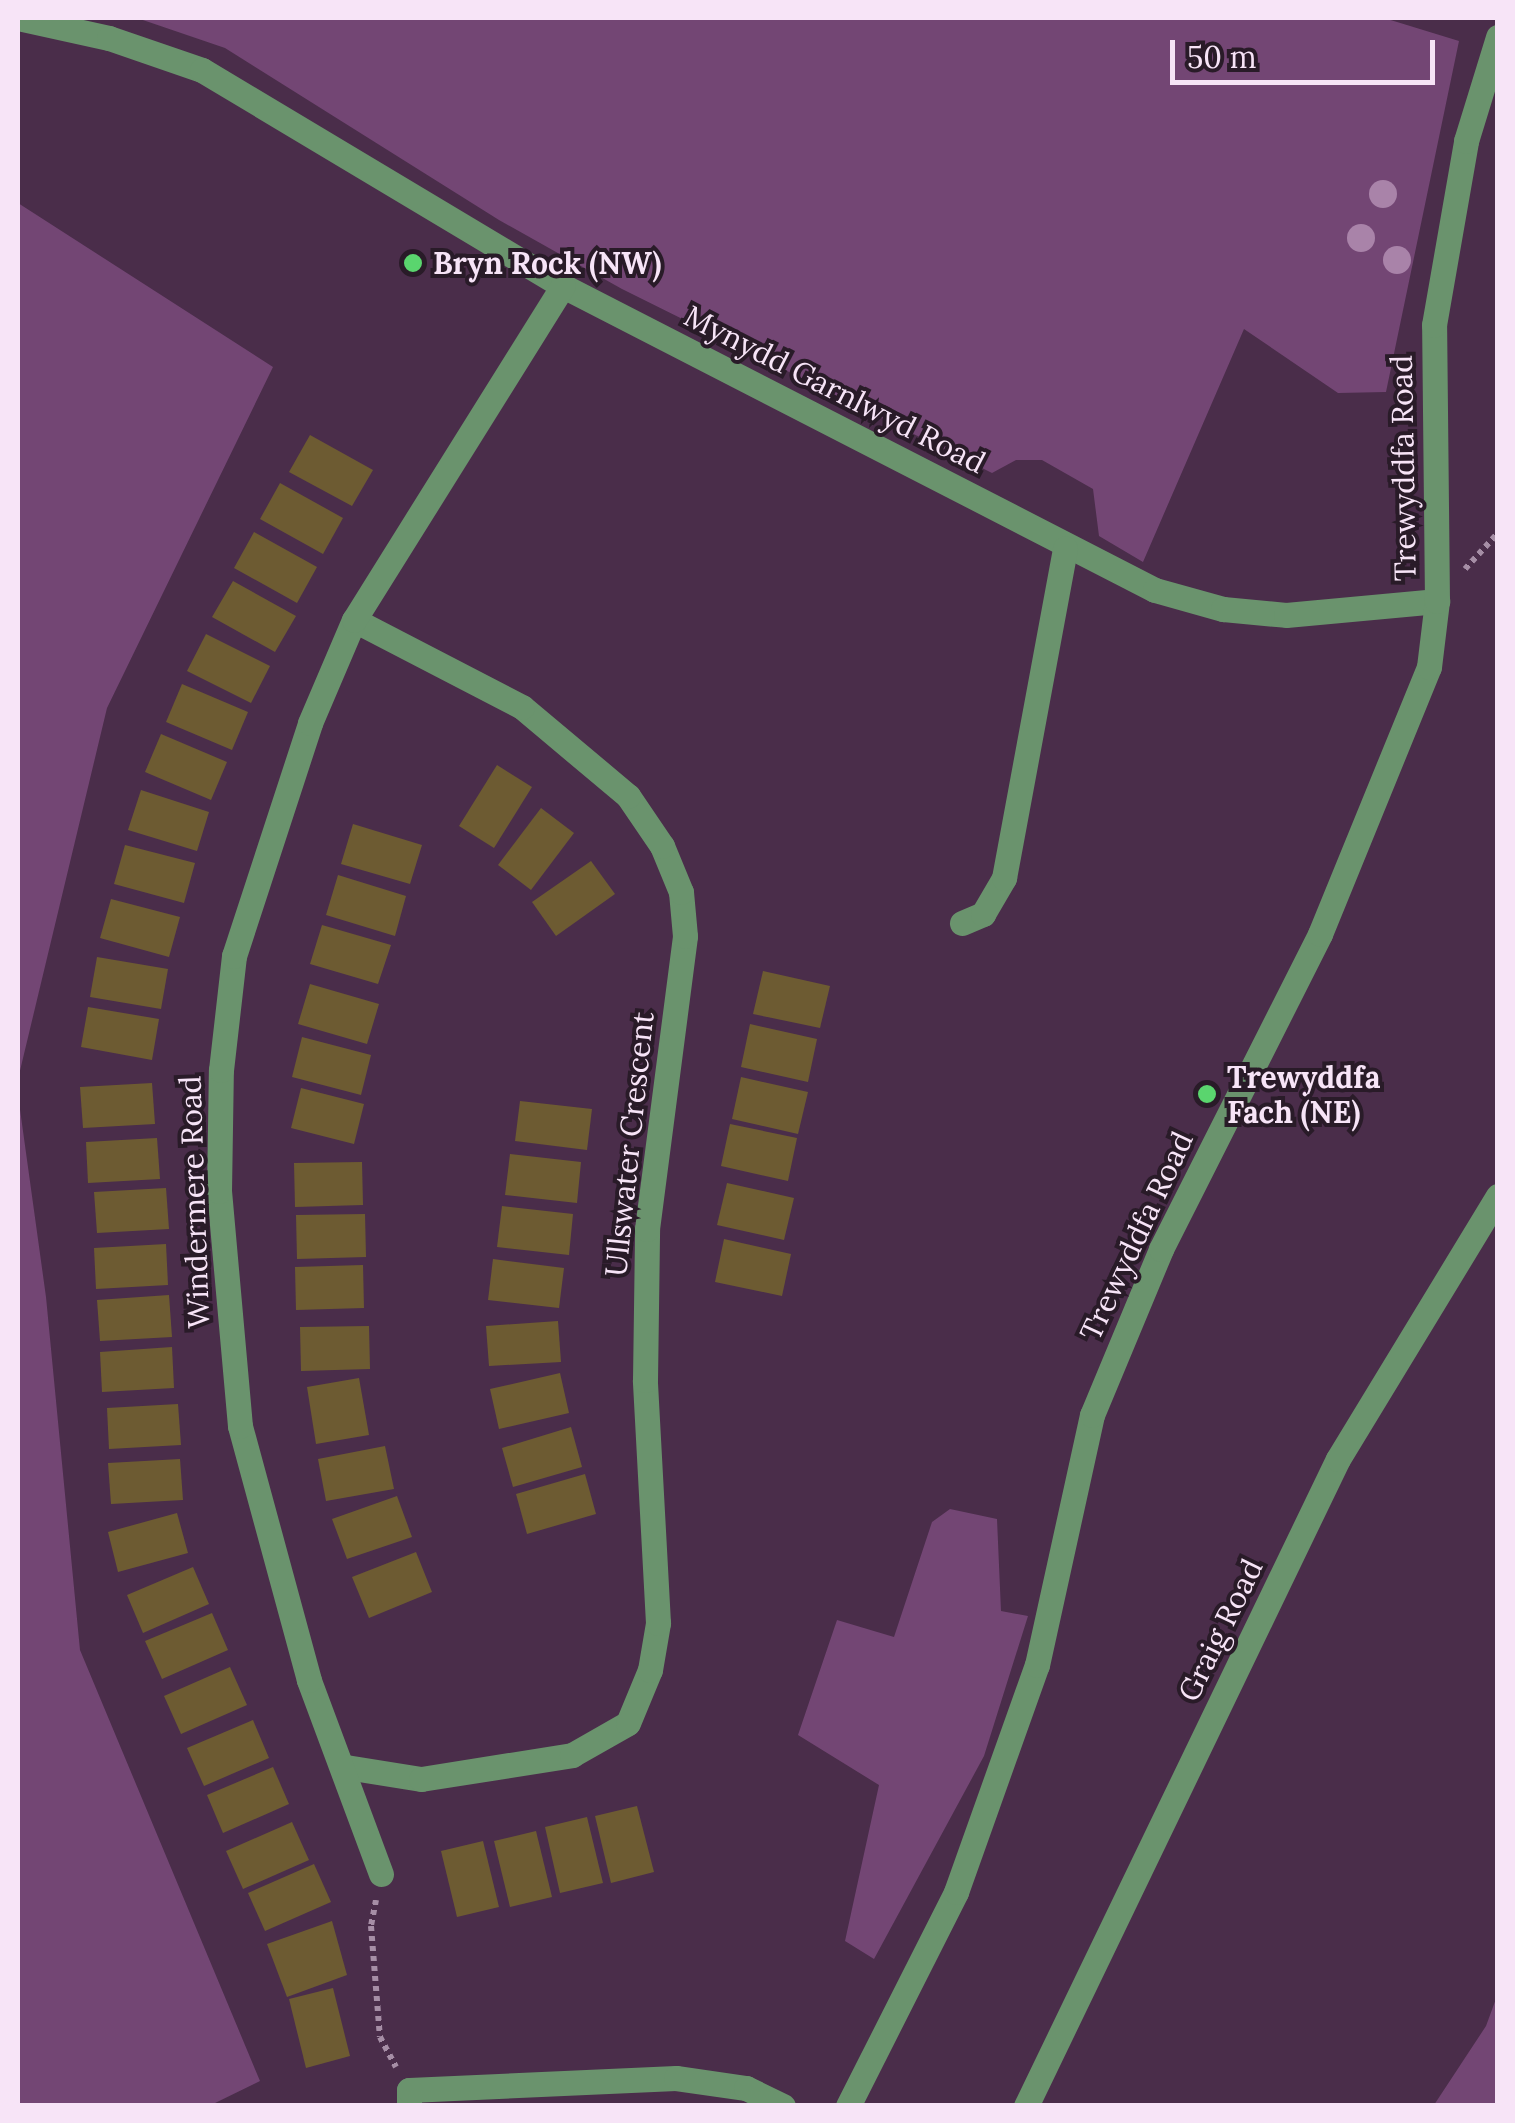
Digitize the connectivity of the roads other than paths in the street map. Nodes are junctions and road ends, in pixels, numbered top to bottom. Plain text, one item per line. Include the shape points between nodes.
1 (18, 18) edge
2 (1498, 37) edge
3 (563, 286) junction
4 (1066, 549) junction
5 (1438, 601) junction
6 (354, 620) junction
7 (962, 924) dead end
8 (1498, 1196) edge
9 (346, 1767) junction
10 (382, 1874) road end
11 (409, 2098) edge
12 (784, 2106) edge
13 (848, 2106) edge
14 (1026, 2106) edge

1 - 3 street, Mynydd Garnlwyd Road via 109,38 202,70
2 - 5 street, Trewyddfa Road via 1466,140 1434,325
3 - 4 street, Mynydd Garnlwyd Road
3 - 6 street, Windermere Road
4 - 5 street, Mynydd Garnlwyd Road via 1154,590 1223,609 1286,615
4 - 7 street via 1004,878 983,914
5 - 13 street, Trewyddfa Road via 1429,667 1320,934 1161,1248 1092,1415 1038,1665 956,1892
6 - 9 street, Windermere Road via 310,723 234,956 221,1070 219,1190 240,1426 309,1680
6 - 9 street, Ullswater Crescent via 522,707 628,796 662,846 681,892 685,936 646,1229 645,1380 658,1623 650,1670 628,1723 572,1755 421,1779
8 - 14 street, Graig Road via 1338,1460
9 - 10 street, Windermere Road
11 - 12 street via 676,2078 746,2088

